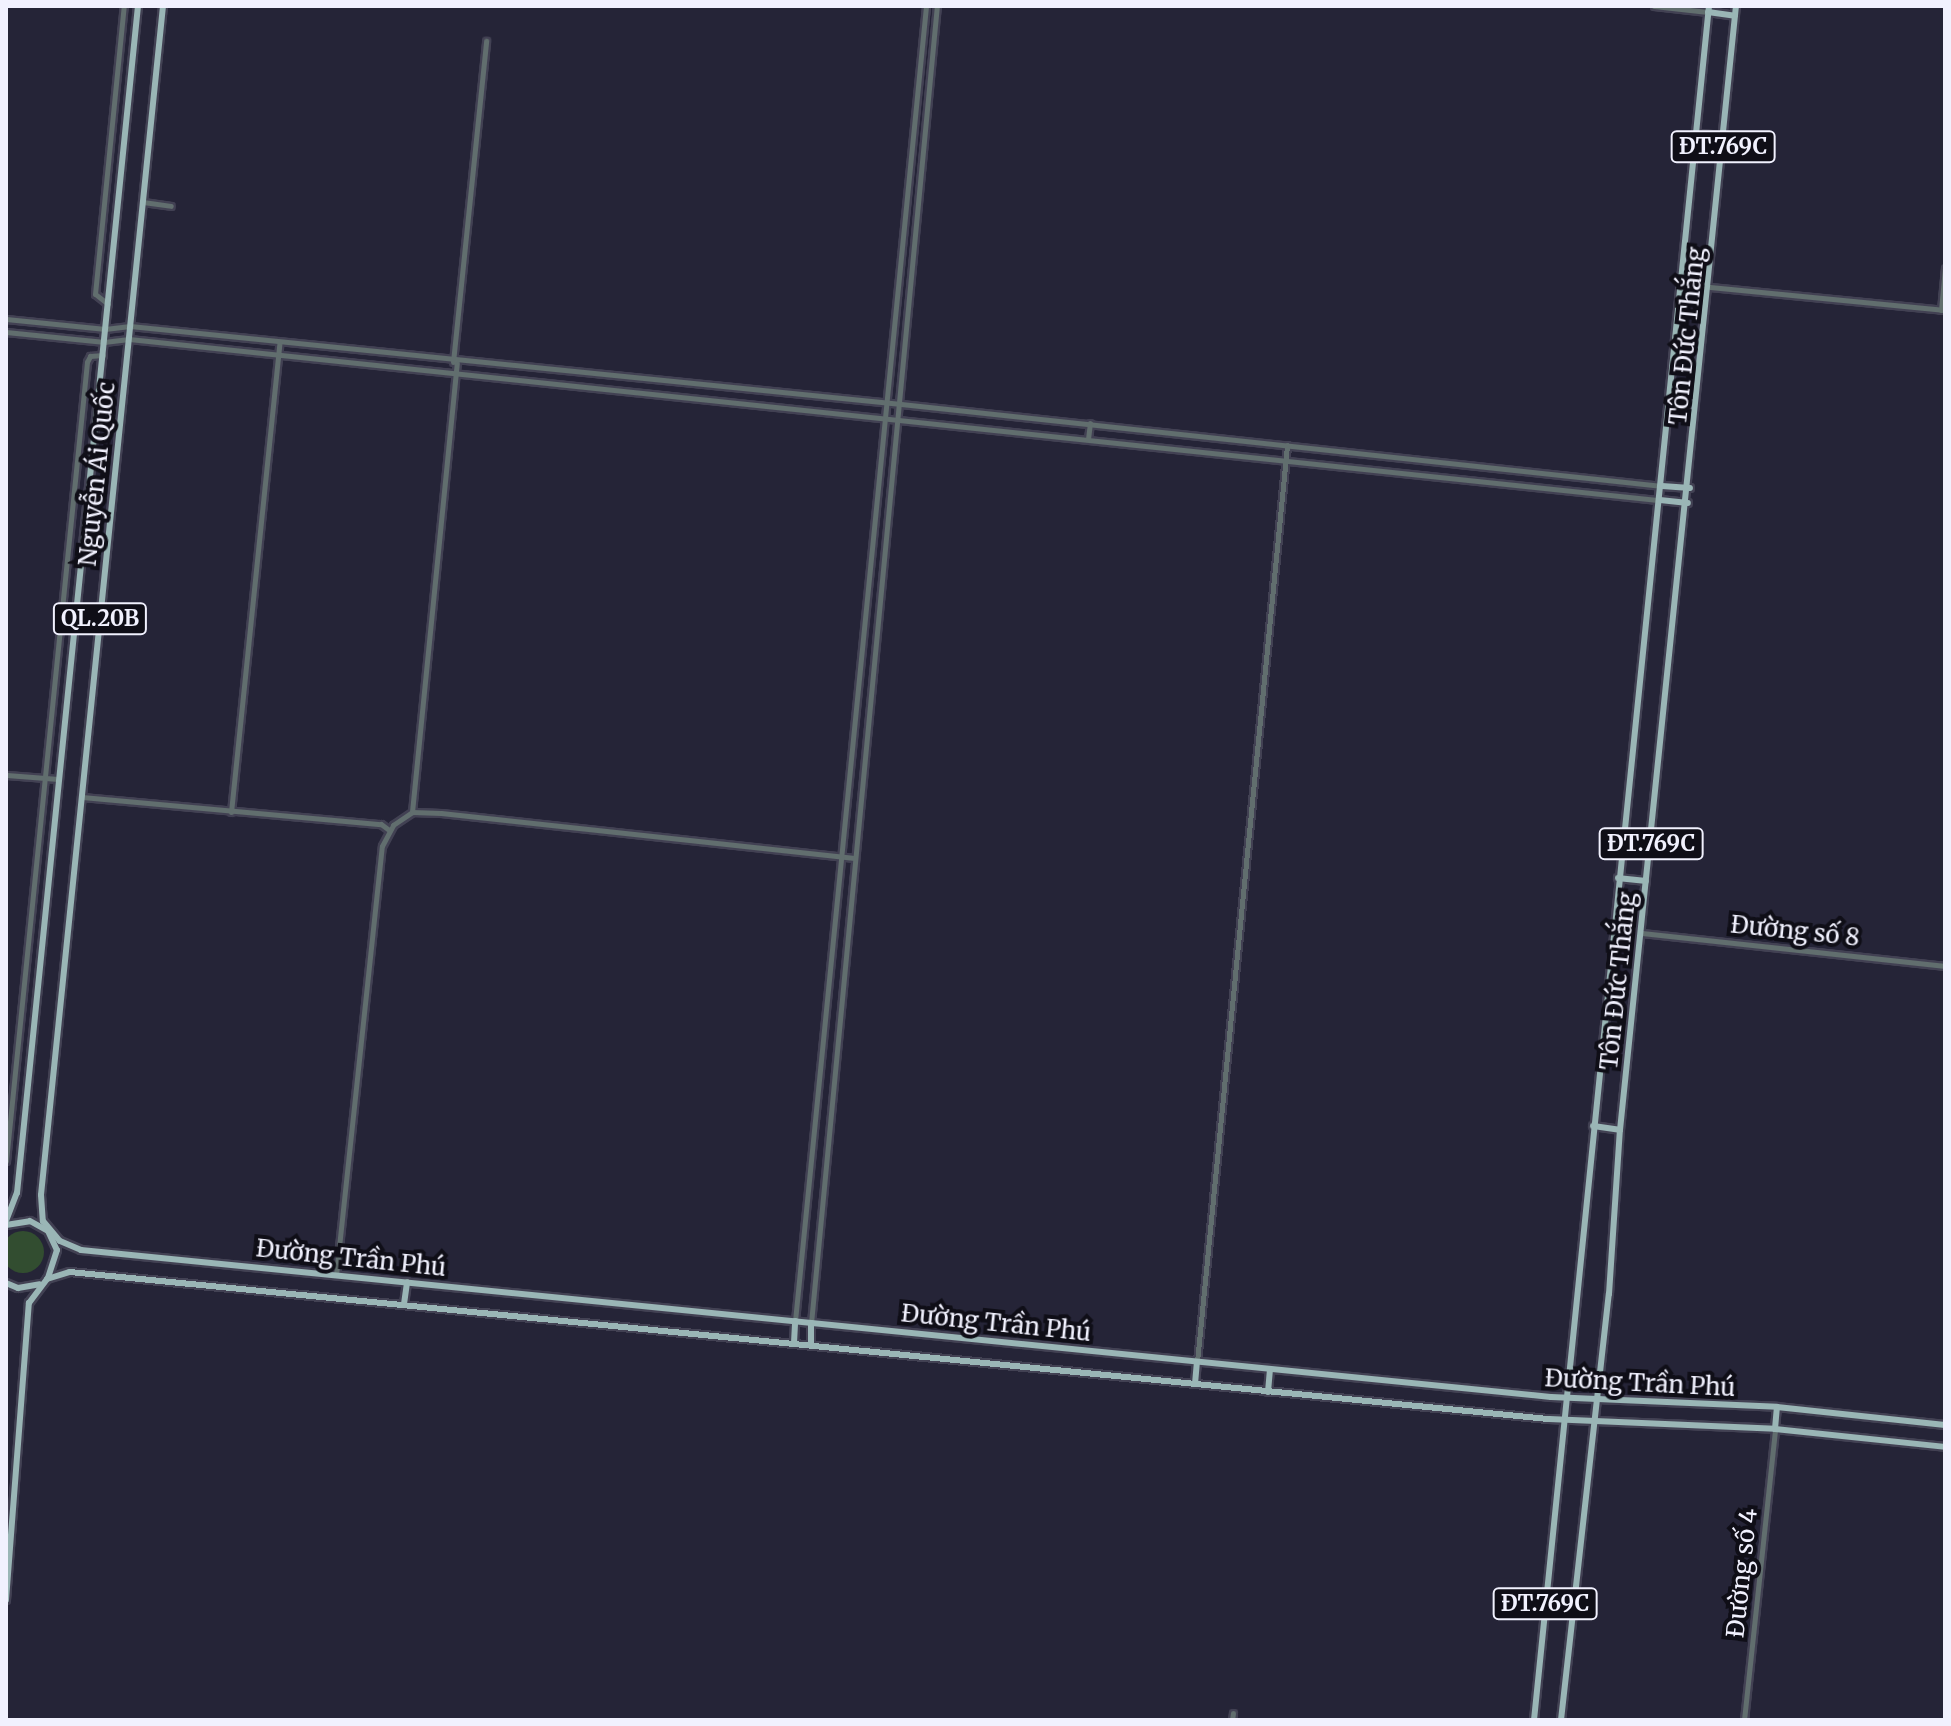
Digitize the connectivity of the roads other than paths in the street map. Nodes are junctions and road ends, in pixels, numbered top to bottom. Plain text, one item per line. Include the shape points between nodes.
1 (124, 6) edge
2 (138, 6) edge
3 (163, 6) edge
4 (926, 6) edge
5 (937, 6) edge
6 (1654, 6) edge
7 (1736, 6) edge
8 (1709, 9) edge
9 (1735, 16) junction
10 (486, 41) dead end
11 (1697, 134) junction
12 (1724, 136) junction
13 (143, 202) junction
14 (171, 206) dead end
15 (1945, 268) edge
16 (1710, 287) junction
17 (108, 304) junction
18 (1943, 310) edge
19 (6, 319) edge
20 (130, 326) junction
21 (105, 329) junction
22 (6, 332) edge
23 (129, 339) junction
24 (104, 342) junction
25 (279, 344) junction
26 (103, 355) junction
27 (278, 355) junction
28 (455, 362) junction
29 (456, 373) junction
30 (887, 402) junction
31 (901, 404) junction
32 (886, 417) junction
33 (900, 419) junction
34 (1090, 423) junction
35 (1088, 439) junction
36 (1287, 445) junction
37 (1286, 459) junction
38 (1457, 463) junction
39 (1455, 477) junction
40 (1662, 486) junction
41 (1690, 488) junction
42 (1660, 500) junction
43 (1688, 503) junction
44 (864, 643) junction
45 (877, 644) junction
46 (6, 775) edge
47 (45, 779) junction
48 (59, 779) junction
49 (82, 797) junction
50 (231, 812) junction
51 (412, 812) junction
52 (389, 830) junction
53 (842, 856) junction
54 (855, 858) junction
55 (1618, 878) junction
56 (1646, 881) junction
57 (1642, 933) junction
58 (1945, 966) edge
59 (818, 1099) junction
60 (832, 1100) junction
61 (1593, 1126) junction
62 (1620, 1130) junction
63 (6, 1161) edge
64 (6, 1223) edge
65 (48, 1231) junction
66 (336, 1275) junction
67 (47, 1279) junction
68 (407, 1282) junction
69 (6, 1283) edge
70 (404, 1304) junction
71 (795, 1321) junction
72 (811, 1323) junction
73 (794, 1343) junction
74 (811, 1345) junction
75 (1197, 1362) junction
76 (1270, 1369) junction
77 (1195, 1384) junction
78 (1268, 1392) junction
79 (1566, 1398) junction
80 (1598, 1401) junction
81 (1777, 1407) junction
82 (1564, 1421) junction
83 (1596, 1423) junction
84 (1945, 1425) edge
85 (1775, 1429) junction
86 (1945, 1447) edge
87 (6, 1600) edge
88 (1534, 1720) edge
89 (1561, 1720) edge
90 (1744, 1720) edge

1 - 17 street via 95,294
2 - 17 main road, Nguyễn Ái Quốc / QL.20B
3 - 13 main road, Nguyễn Ái Quốc / QL.20B
4 - 30 street
5 - 31 street
6 - 8 street
7 - 9 main road, Tôn Đức Thắng / ĐT.769C
8 - 9 main road
8 - 11 main road, Tôn Đức Thắng / ĐT.769C
9 - 12 main road, Tôn Đức Thắng / ĐT.769C
10 - 28 street
11 - 12 main road
11 - 40 main road, Tôn Đức Thắng / ĐT.769C
12 - 16 main road, Tôn Đức Thắng / ĐT.769C
13 - 14 street
13 - 20 main road, Nguyễn Ái Quốc / QL.20B
15 - 18 street
16 - 18 street
16 - 41 main road, Tôn Đức Thắng / ĐT.769C
17 - 21 main road, Nguyễn Ái Quốc / QL.20B
19 - 21 street
20 - 21 street
20 - 23 main road, Nguyễn Ái Quốc / QL.20B
20 - 25 street
21 - 24 main road, Nguyễn Ái Quốc / QL.20B
22 - 24 street
23 - 24 street
23 - 27 street
23 - 49 main road, Nguyễn Ái Quốc / QL.20B
24 - 26 main road, Nguyễn Ái Quốc / QL.20B
25 - 27 street
25 - 28 street
26 - 47 street via 90,356 87,362
26 - 48 main road, Nguyễn Ái Quốc / QL.20B
27 - 29 street
27 - 50 street
28 - 29 street
28 - 30 street
29 - 32 street
29 - 51 street
30 - 31 street
30 - 32 street
31 - 33 street
31 - 34 street
32 - 33 street
32 - 44 street
33 - 35 street
33 - 45 street
34 - 35 street
34 - 36 street
35 - 37 street
36 - 37 street
36 - 38 street
37 - 39 street
37 - 75 street
38 - 39 street
38 - 40 street
39 - 42 street
40 - 41 main road
40 - 42 main road, Tôn Đức Thắng / ĐT.769C
41 - 43 main road, Tôn Đức Thắng / ĐT.769C
42 - 43 main road
42 - 55 main road, Tôn Đức Thắng / ĐT.769C
43 - 56 main road, Tôn Đức Thắng / ĐT.769C
44 - 45 street
44 - 53 street
45 - 54 street
46 - 47 street
47 - 48 street
47 - 63 street
48 - 64 main road, Nguyễn Ái Quốc / QL.20B via 17,1193
49 - 50 street
49 - 65 main road, Nguyễn Ái Quốc / QL.20B via 41,1195
50 - 52 street via 381,824
51 - 52 street
51 - 53 street
52 - 66 street via 381,857
53 - 54 street
53 - 59 street
54 - 60 street
55 - 56 main road
55 - 61 main road, Tôn Đức Thắng / ĐT.769C
56 - 57 main road, Tôn Đức Thắng / ĐT.769C
57 - 58 street, Đường số 8
57 - 62 main road, Tôn Đức Thắng / ĐT.769C
59 - 60 street
59 - 71 street
60 - 72 street
61 - 62 main road
61 - 79 main road, Tôn Đức Thắng / ĐT.769C
62 - 80 main road, Tôn Đức Thắng / ĐT.769C
64 - 65 main road, Đường Trần Phú via 30,1221
65 - 66 main road, Đường Trần Phú via 81,1250
65 - 67 main road, Nguyễn Ái Quốc via 57,1250
66 - 68 main road, Đường Trần Phú
67 - 69 main road, Đường Trần Phú via 28,1288
67 - 70 main road, Đường Trần Phú via 89,1272
67 - 87 main road via 29,1303
68 - 70 main road
68 - 71 main road, Đường Trần Phú
70 - 73 main road, Đường Trần Phú
71 - 72 main road, Đường Trần Phú
71 - 73 main road
72 - 74 main road
72 - 75 main road, Đường Trần Phú
73 - 74 main road, Đường Trần Phú
74 - 77 main road, Đường Trần Phú
75 - 76 main road, Đường Trần Phú
75 - 77 main road
76 - 78 main road
76 - 79 main road, Đường Trần Phú
77 - 78 main road, Đường Trần Phú
78 - 82 main road, Đường Trần Phú
79 - 80 main road, Đường Trần Phú
79 - 82 main road, Tôn Đức Thắng / ĐT.769C
80 - 81 main road, Đường Trần Phú
80 - 83 main road, Tôn Đức Thắng / ĐT.769C
81 - 84 main road, Đường Trần Phú
81 - 85 main road
82 - 83 main road, Đường Trần Phú
82 - 88 main road, Tôn Đức Thắng / ĐT.769C
83 - 85 main road, Đường Trần Phú
83 - 89 main road, Tôn Đức Thắng / ĐT.769C
85 - 86 main road, Đường Trần Phú
85 - 90 street, Đường số 4

